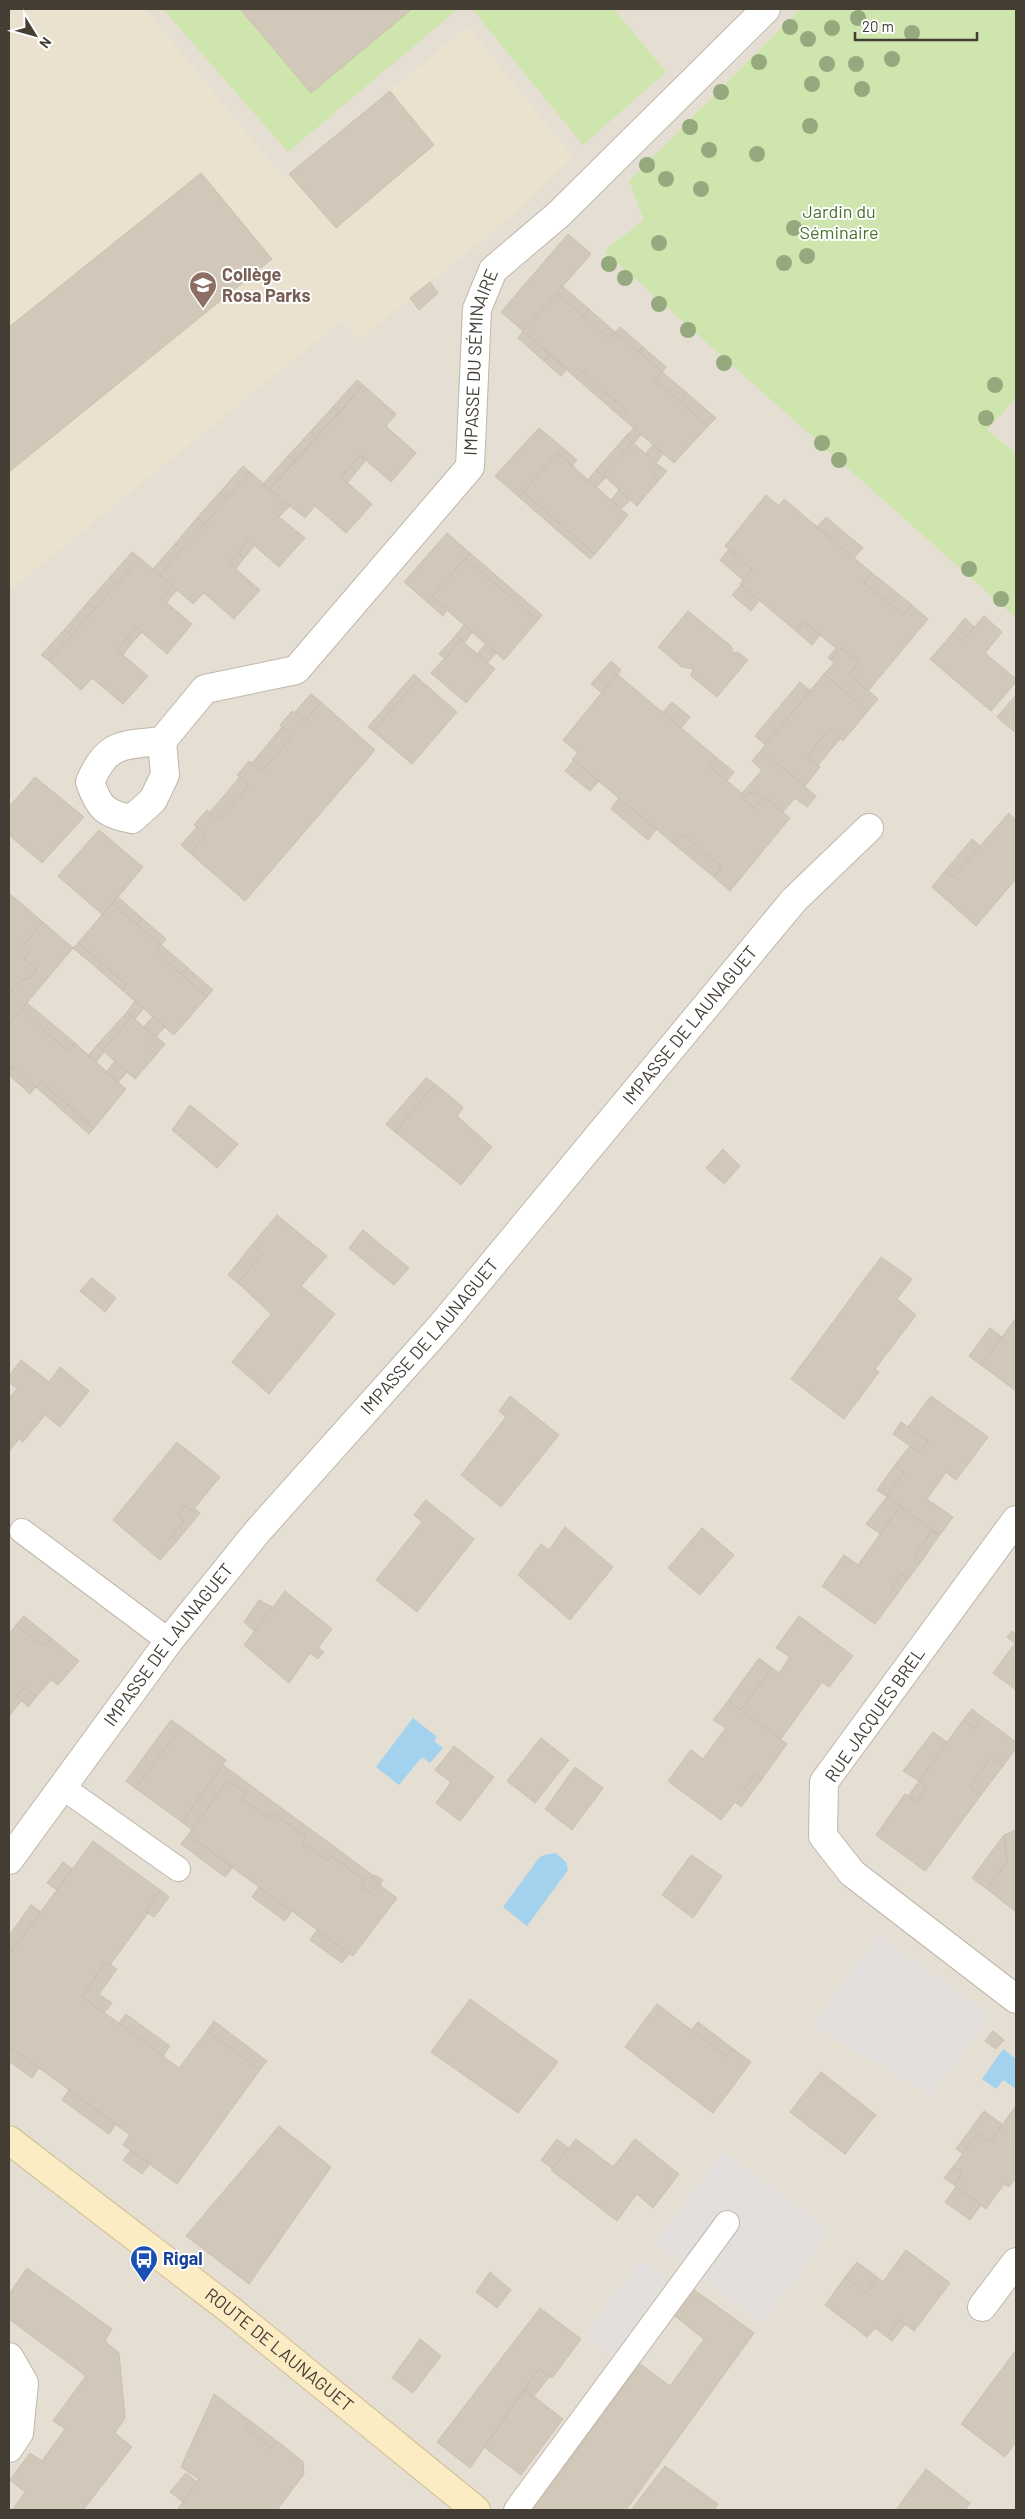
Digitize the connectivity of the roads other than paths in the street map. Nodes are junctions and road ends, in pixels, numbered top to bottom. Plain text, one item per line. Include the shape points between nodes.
1 (766, 9) edge
2 (162, 741) dead end
3 (869, 828) dead end
4 (1016, 1520) edge
5 (22, 1531) dead end
6 (168, 1641) junction
7 (62, 1787) junction
8 (9, 1860) edge
9 (178, 1869) dead end
10 (1016, 1999) edge
11 (9, 2140) edge
12 (727, 2223) dead end
13 (1016, 2262) edge
14 (982, 2307) dead end
15 (9, 2357) edge
16 (9, 2448) edge
17 (476, 2510) edge
18 (516, 2510) edge

1 - 2 street, IMPASSE DU SÉMINAIRE via 559,214 493,270 477,309 470,467 296,670 205,689
3 - 6 street, IMPASSE DE LAUNAGUET via 794,900 449,1318 257,1532
4 - 10 street, RUE JACQUES BREL via 824,1782 823,1836 852,1873
5 - 6 lane
6 - 7 street, IMPASSE DE LAUNAGUET
7 - 8 street, IMPASSE DE LAUNAGUET
7 - 9 lane
11 - 17 main road, ROUTE DE LAUNAGUET via 221,2303
12 - 18 lane
13 - 14 street
15 - 16 street via 24,2383 20,2433

